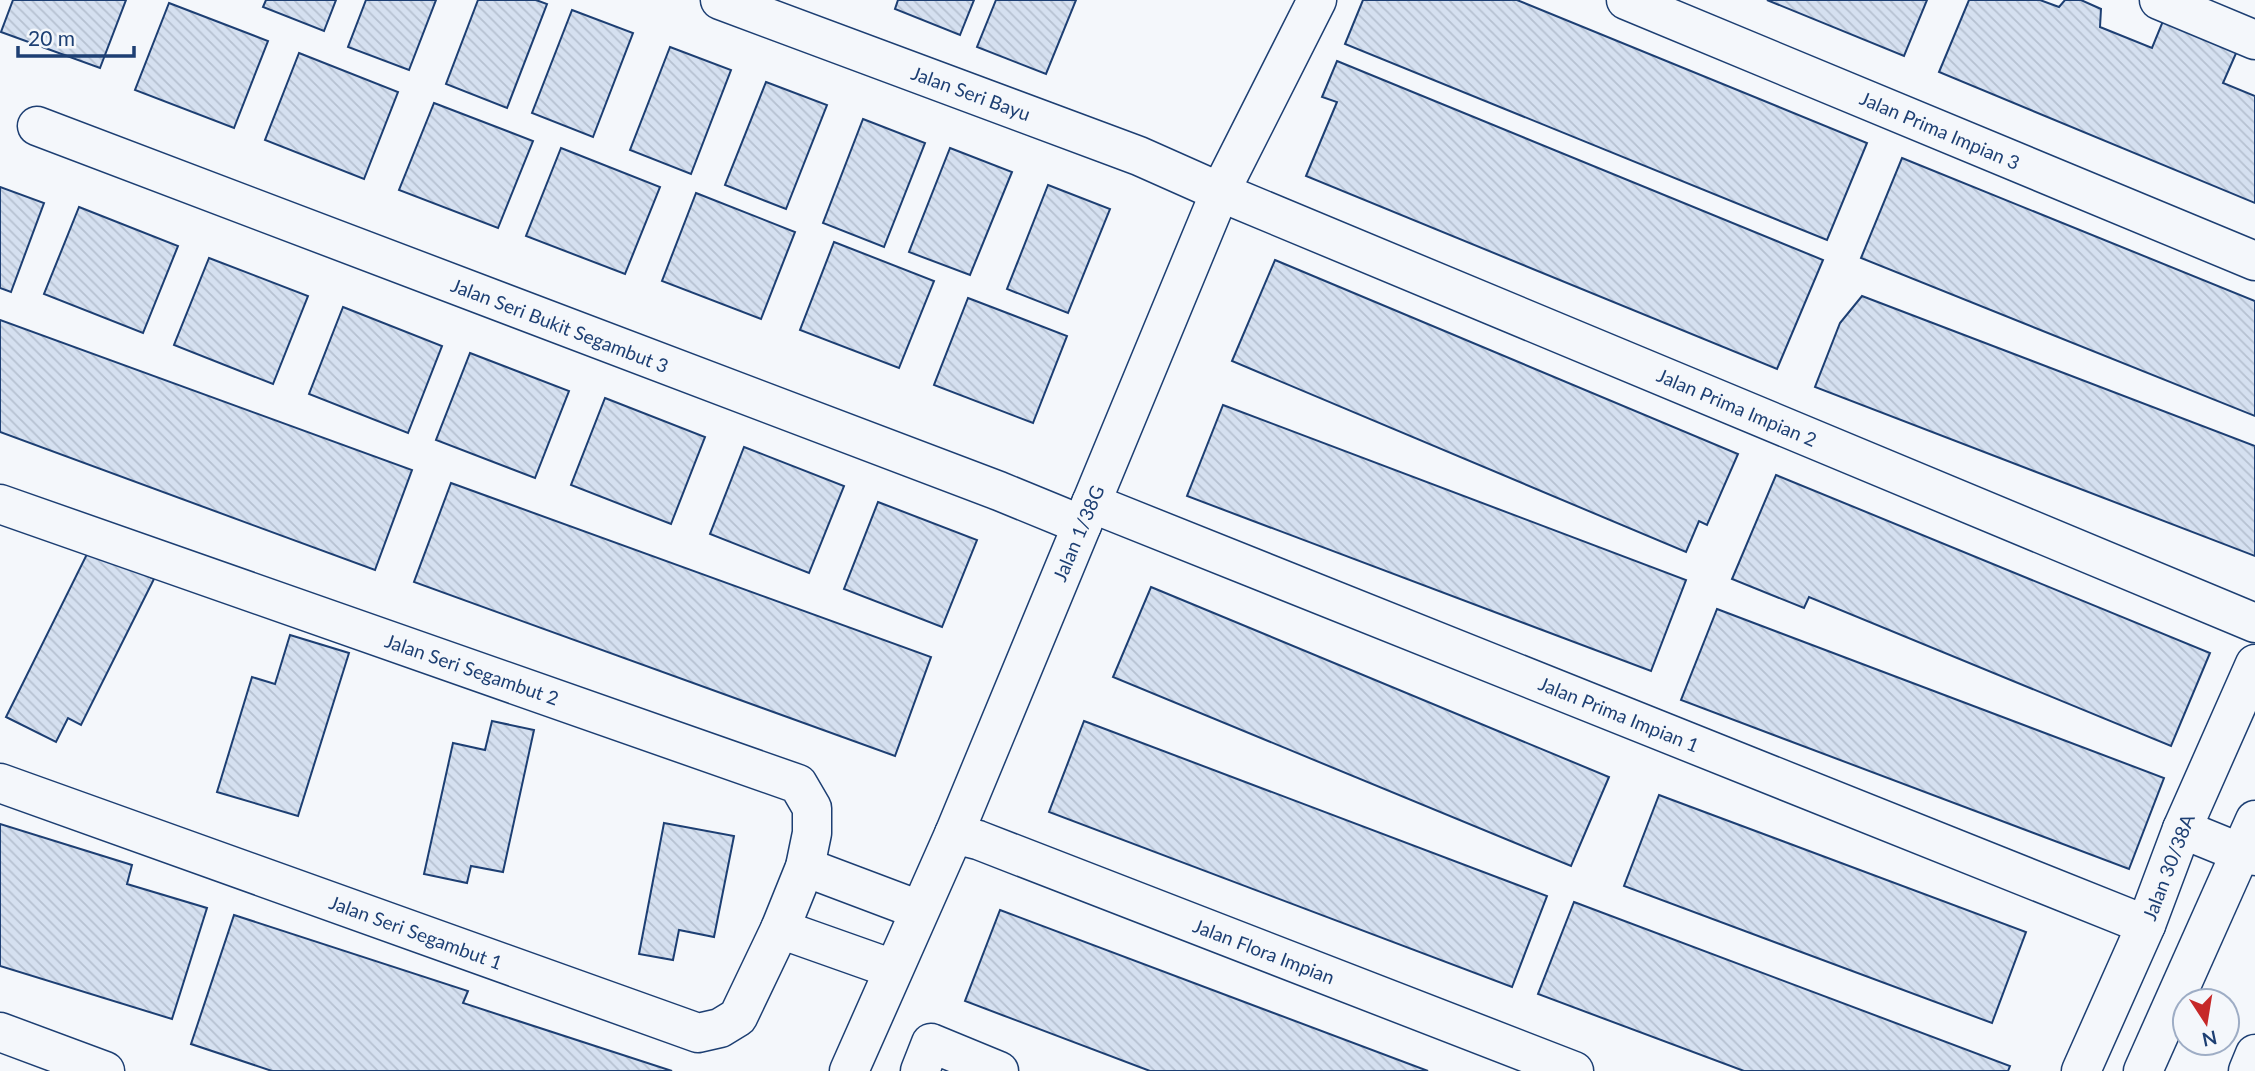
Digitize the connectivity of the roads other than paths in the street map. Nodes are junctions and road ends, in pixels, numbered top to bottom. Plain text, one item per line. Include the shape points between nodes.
1 (720, 0) edge
2 (1317, 0) edge
3 (1626, 0) edge
4 (2159, 0) edge
5 (2255, 40) edge
6 (37, 127) dead end
7 (1220, 192) junction
8 (2255, 261) edge
9 (0, 503) edge
10 (1086, 514) junction
11 (2255, 623) edge
12 (2255, 664) edge
13 (0, 783) edge
14 (2182, 830) junction
15 (954, 834) junction
16 (2250, 843) edge
17 (805, 867) junction
18 (919, 911) junction
19 (2146, 925) junction
20 (780, 929) junction
21 (893, 969) junction
22 (0, 1032) edge
23 (2255, 1054) edge
24 (105, 1071) edge
25 (849, 1071) edge
26 (920, 1071) edge
27 (999, 1071) edge
28 (1574, 1071) edge
29 (2081, 1071) edge
30 (2143, 1071) edge
31 (2248, 1071) edge

1 - 7 street, Jalan Seri Bayu via 1139,156
2 - 7 street, Jalan 1/38G
3 - 8 street, Jalan Prima Impian 3
4 - 5 street
6 - 10 street, Jalan Seri Bukit Segambut 3 via 999,491
7 - 10 street, Jalan 1/38G
7 - 11 street, Jalan Prima Impian 2
9 - 17 street, Jalan Seri Segambut 2 via 798,784 812,808
10 - 15 street, Jalan 1/38G
10 - 19 street, Jalan Prima Impian 1
12 - 14 street, Jalan 30/38A
13 - 20 street, Jalan Seri Segambut 1 via 698,1033 720,1028 738,1017
14 - 16 street
14 - 19 street, Jalan 30/38A
15 - 18 street, Jalan 1/38G
15 - 28 street, Jalan Flora Impian
16 - 30 street
17 - 18 street
17 - 20 street, Jalan Seri Segambut 2
18 - 21 street, Jalan 1/38G
19 - 29 street, Jalan 30/38A
20 - 21 street
21 - 25 street, Jalan 1/38G
22 - 24 street
23 - 31 street
26 - 27 street via 931,1043

